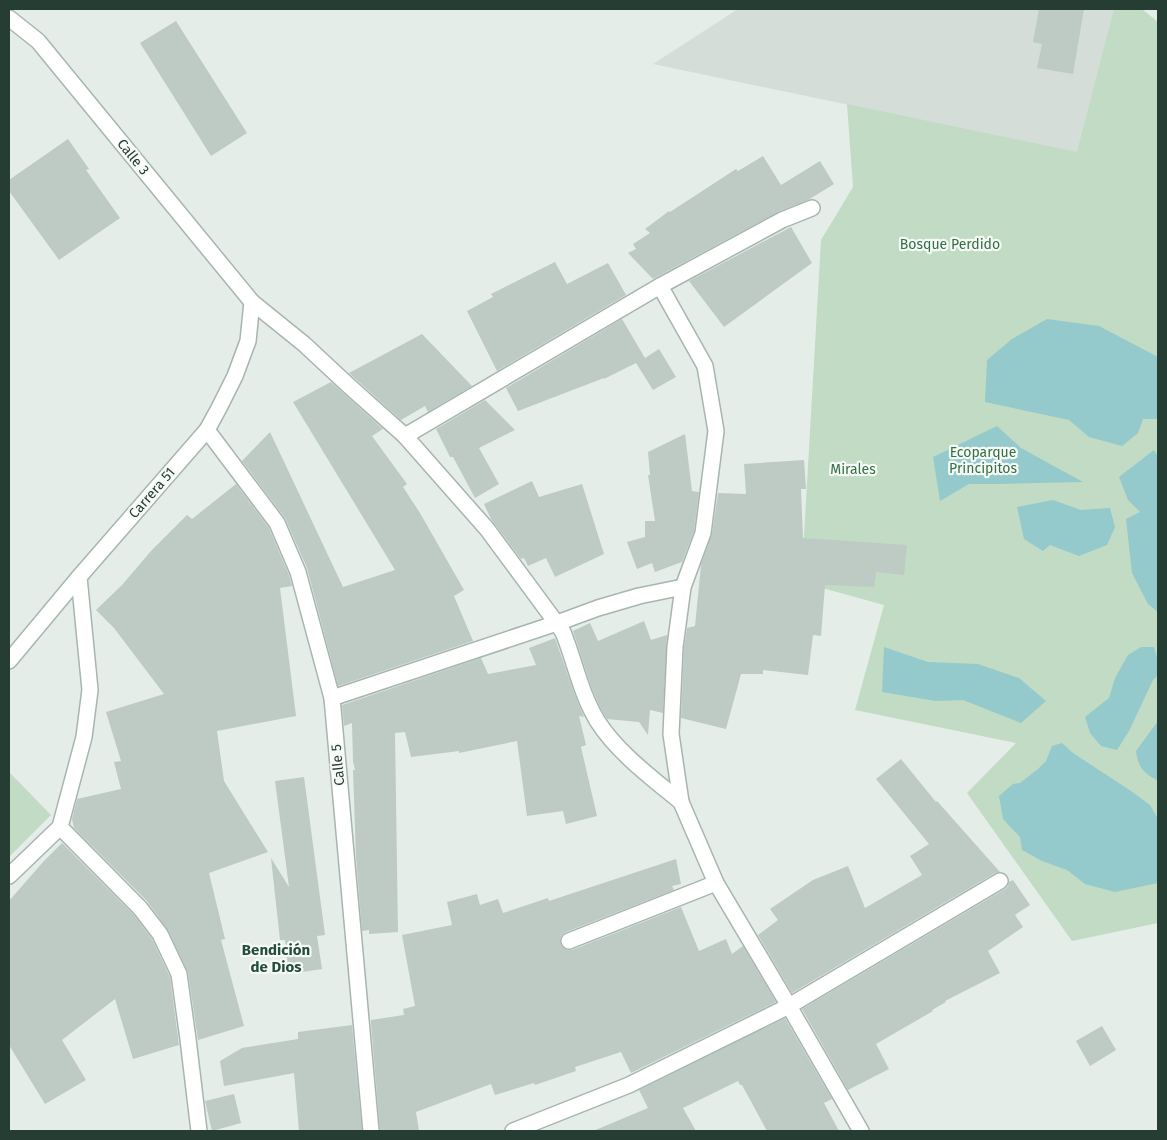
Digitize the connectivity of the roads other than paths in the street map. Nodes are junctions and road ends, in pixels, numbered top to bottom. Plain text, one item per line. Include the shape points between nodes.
1 (9, 18) edge
2 (812, 208) dead end
3 (660, 286) junction
4 (252, 302) junction
5 (207, 430) junction
6 (405, 436) junction
7 (79, 577) junction
8 (683, 587) junction
9 (557, 623) junction
10 (9, 661) edge
11 (332, 698) junction
12 (680, 802) junction
13 (60, 827) junction
14 (9, 876) edge
15 (1000, 881) dead end
16 (716, 883) junction
17 (569, 940) dead end
18 (790, 1006) junction
19 (198, 1131) edge
20 (371, 1131) edge
21 (514, 1131) edge
22 (860, 1131) edge

1 - 4 street, Calle 3 via 38,41
2 - 3 street via 782,220
3 - 6 street
3 - 8 street via 705,366 716,431 703,533
4 - 5 street, Carrera 51 via 248,341
4 - 6 street, Calle 3 via 304,344
5 - 7 street, Carrera 51
5 - 11 street, Calle 5 via 277,524 298,572
6 - 9 street, Calle 3 via 487,529
7 - 10 street, Carrera 51
7 - 13 street via 90,690 84,737
8 - 9 street via 639,596
8 - 12 street via 675,647 671,734
9 - 11 street
9 - 12 street, Calle 3 via 597,721 614,743
11 - 20 street, Calle 5
12 - 16 street
13 - 14 street
13 - 19 street via 140,908 160,934 179,974
15 - 18 street
16 - 17 street
16 - 18 street
18 - 21 street via 628,1085
18 - 22 street

